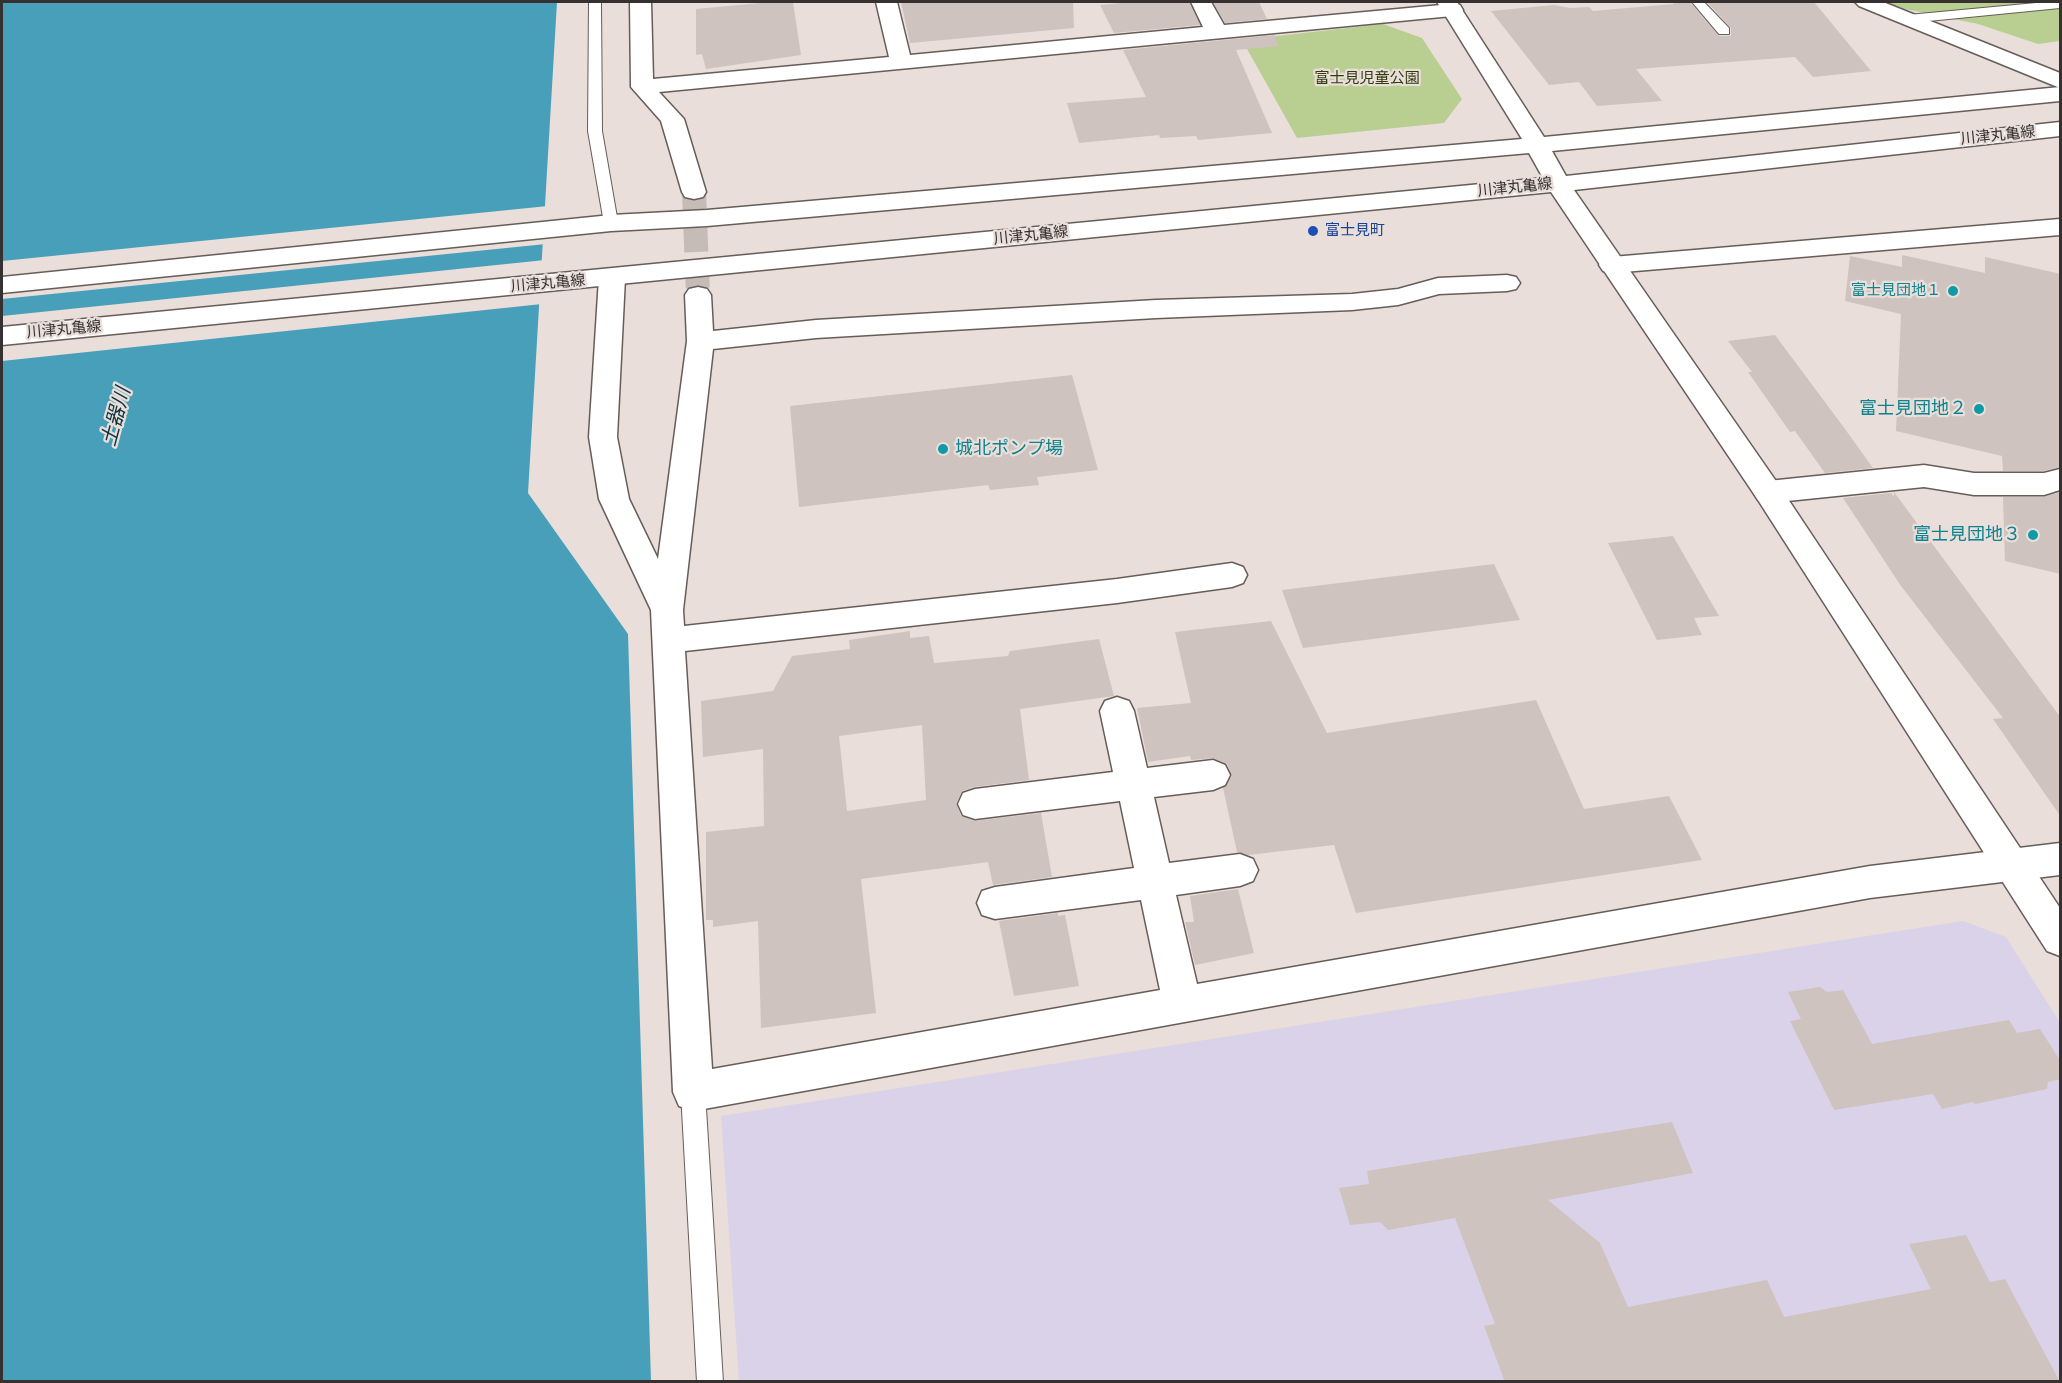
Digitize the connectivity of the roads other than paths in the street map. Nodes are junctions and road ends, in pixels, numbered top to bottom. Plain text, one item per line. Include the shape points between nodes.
1 (595, 2) edge
2 (640, 2) edge
3 (886, 2) edge
4 (1201, 2) edge
5 (1698, 2) edge
6 (1866, 2) edge
7 (2061, 4) edge
8 (1449, 6) edge
9 (1908, 19) junction
10 (1215, 31) junction
11 (1724, 31) dead end
12 (901, 62) junction
13 (2061, 81) edge
14 (642, 87) junction
15 (2061, 94) edge
16 (2061, 129) edge
17 (1538, 145) junction
18 (1558, 184) junction
19 (694, 192) tunnel mouth
20 (611, 224) junction
21 (2061, 227) edge
22 (1612, 265) junction
23 (612, 278) junction
24 (1507, 283) dead end
25 (2, 285) edge
26 (698, 295) tunnel mouth
27 (2, 336) edge
28 (700, 341) junction
29 (2061, 480) edge
30 (1768, 492) junction
31 (1232, 574) dead end
32 (668, 625) junction
33 (1117, 711) dead end
34 (1213, 775) dead end
35 (1133, 784) junction
36 (975, 804) dead end
37 (2061, 859) edge
38 (2012, 866) junction
39 (1240, 870) dead end
40 (1155, 882) junction
41 (996, 903) dead end
42 (2061, 939) edge
43 (1182, 1004) junction
44 (693, 1092) junction
45 (710, 1382) edge

1 - 20 lane via 595,131
2 - 14 street
3 - 12 street
4 - 10 street
5 - 11 lane
6 - 9 street
7 - 9 lane
8 - 10 street
8 - 17 street
9 - 13 street
10 - 12 street
12 - 14 street
14 - 19 street via 672,119
15 - 17 street, 川津丸亀線
16 - 18 street, 川津丸亀線
17 - 18 street
17 - 20 street, 川津丸亀線
18 - 22 street
18 - 23 street, 川津丸亀線
20 - 25 street, 川津丸亀線
21 - 22 street
22 - 30 street
23 - 27 street, 川津丸亀線
23 - 32 street via 603,436 614,499
24 - 28 street via 1438,286 1398,297 1352,302 851,327
26 - 28 street
28 - 32 street
29 - 30 street via 2044,484 1974,484 1924,476
30 - 38 street
31 - 32 street via 1117,591
32 - 44 street
33 - 35 street
34 - 35 street
35 - 36 street
35 - 40 street
37 - 38 street
38 - 42 street
38 - 43 street via 1858,884
39 - 40 street
40 - 41 street
40 - 43 street
43 - 44 street
44 - 45 lane

